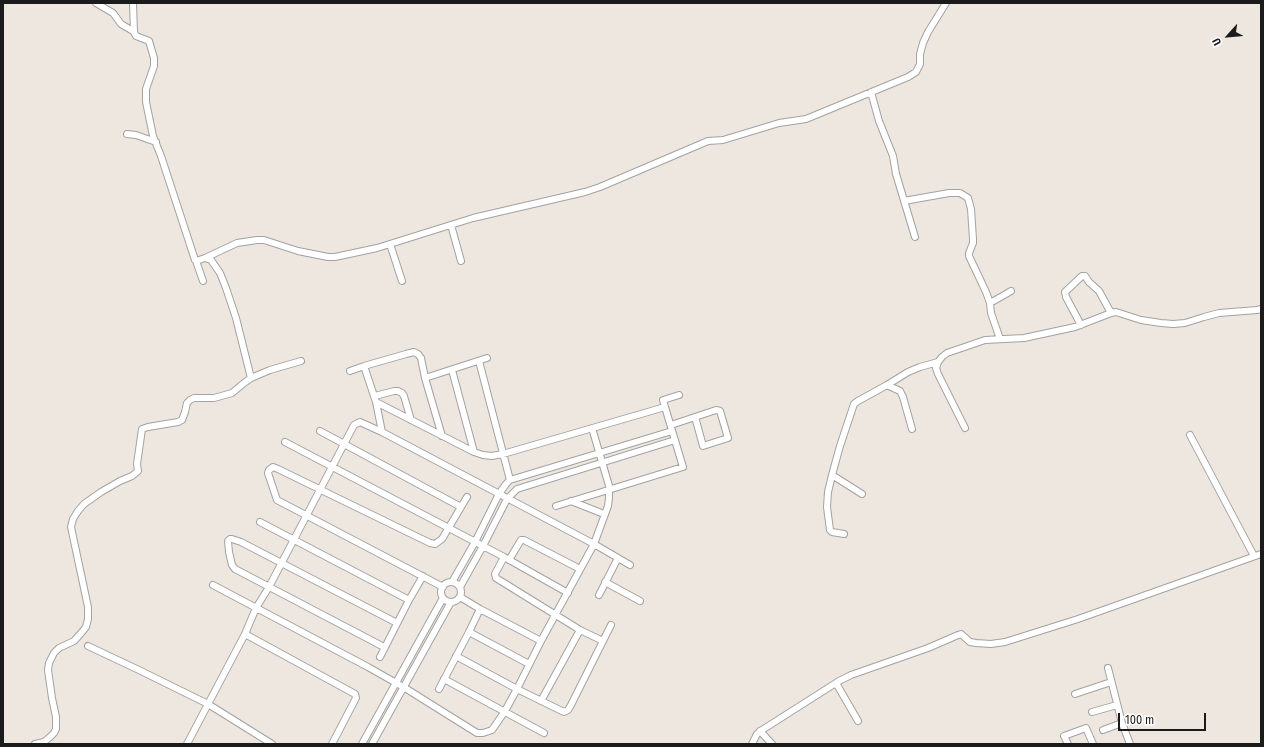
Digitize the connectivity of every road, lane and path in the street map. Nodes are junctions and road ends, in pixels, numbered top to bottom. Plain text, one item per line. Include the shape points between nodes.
1 (96, 3) edge
2 (134, 3) edge
3 (946, 3) edge
4 (134, 31) junction
5 (871, 92) junction
6 (127, 134) dead end
7 (156, 142) junction
8 (904, 202) junction
9 (451, 225) junction
10 (915, 237) dead end
11 (390, 244) junction
12 (205, 258) junction
13 (196, 261) junction
14 (461, 261) dead end
15 (203, 281) dead end
16 (402, 281) dead end
17 (1011, 291) dead end
18 (990, 303) junction
19 (1261, 309) edge
20 (1111, 313) junction
21 (1081, 325) junction
22 (1000, 339) junction
23 (488, 358) dead end
24 (301, 361) dead end
25 (479, 361) junction
26 (938, 362) junction
27 (364, 366) junction
28 (452, 370) junction
29 (350, 371) dead end
30 (252, 378) junction
31 (425, 378) junction
32 (887, 385) junction
33 (679, 395) dead end
34 (375, 399) junction
35 (665, 407) junction
36 (695, 417) junction
37 (411, 420) junction
38 (592, 428) junction
39 (672, 428) junction
40 (965, 428) dead end
41 (912, 429) dead end
42 (320, 431) dead end
43 (382, 432) junction
44 (1190, 435) dead end
45 (442, 436) junction
46 (675, 440) junction
47 (285, 442) dead end
48 (344, 443) junction
49 (474, 452) junction
50 (599, 453) junction
51 (503, 454) junction
52 (602, 463) junction
53 (332, 466) junction
54 (832, 475) junction
55 (510, 480) junction
56 (320, 488) junction
57 (610, 489) junction
58 (499, 494) junction
59 (862, 494) dead end
60 (467, 497) dead end
61 (507, 499) junction
62 (571, 501) junction
63 (556, 506) dead end
64 (461, 507) junction
65 (604, 514) junction
66 (306, 515) junction
67 (260, 522) dead end
68 (448, 528) junction
69 (844, 534) dead end
70 (293, 540) junction
71 (475, 542) junction
72 (594, 544) junction
73 (483, 546) junction
74 (1261, 554) edge
75 (1254, 556) junction
76 (506, 558) junction
77 (618, 558) junction
78 (280, 563) junction
79 (630, 565) dead end
80 (580, 569) junction
81 (423, 576) junction
82 (452, 582) junction
83 (605, 582) junction
84 (213, 585) dead end
85 (269, 587) junction
86 (443, 587) junction
87 (460, 587) junction
88 (568, 593) junction
89 (599, 595) dead end
90 (460, 597) junction
91 (443, 598) junction
92 (409, 600) junction
93 (640, 601) dead end
94 (451, 602) junction
95 (256, 608) junction
96 (480, 609) junction
97 (555, 615) junction
98 (397, 623) junction
99 (611, 625) dead end
100 (580, 630) junction
101 (469, 632) junction
102 (245, 634) junction
103 (541, 641) junction
104 (603, 641) junction
105 (88, 646) dead end
106 (384, 647) junction
107 (456, 656) junction
108 (380, 657) dead end
109 (529, 664) junction
110 (1108, 668) dead end
111 (444, 679) junction
112 (1111, 682) junction
113 (836, 683) junction
114 (396, 684) junction
115 (405, 688) junction
116 (439, 689) dead end
117 (517, 689) junction
118 (1075, 694) dead end
119 (542, 701) junction
120 (208, 704) junction
121 (1117, 705) junction
122 (505, 711) junction
123 (1092, 712) dead end
124 (858, 720) dead end
125 (1122, 723) junction
126 (1103, 730) dead end
127 (760, 731) junction
128 (544, 733) dead end
129 (35, 744) edge
130 (187, 744) edge
131 (272, 744) edge
132 (332, 744) edge
133 (362, 744) edge
134 (372, 744) edge
135 (752, 744) edge
136 (772, 744) edge
137 (1068, 744) edge
138 (1093, 744) edge
139 (1130, 744) edge

1 - 4 street via 112,13 121,24
2 - 4 street
3 - 5 street via 926,38 916,72
4 - 7 street via 136,36 149,41 153,54 154,66 146,88 146,102
5 - 8 street via 893,156
5 - 9 street via 806,119 779,123 723,140 702,143 592,189
6 - 7 street
7 - 13 street
8 - 10 street
8 - 18 street via 949,193 960,193 968,198 973,239 969,256
9 - 11 street
9 - 14 street
11 - 12 street via 328,257 264,240 249,241 237,243
11 - 16 street
12 - 13 street
12 - 30 street via 211,260 226,288
13 - 15 street
17 - 18 street
18 - 22 street
19 - 20 street via 1219,313 1173,324
20 - 21 street
20 - 21 street via 1099,291 1082,276 1065,292
21 - 22 street via 1032,337
22 - 26 street via 985,340 947,353
23 - 25 street
24 - 30 street
25 - 28 street
25 - 51 street
26 - 32 street via 920,366
26 - 40 street via 938,374
27 - 29 street
27 - 31 street via 414,352 421,358
27 - 34 street
28 - 31 street
28 - 49 street
30 - 129 street via 232,393 190,400 182,420 178,422 142,429 138,471 84,504 73,519 71,527 88,607 88,619 82,632 74,641 59,648 49,663 56,729 44,742
31 - 45 street
32 - 41 street via 900,392 903,397
32 - 54 street via 854,404
33 - 35 street via 663,400
34 - 37 street
34 - 37 street via 394,391 402,393
34 - 43 street
35 - 38 street
35 - 39 street
36 - 36 street via 720,411 728,438 703,446
36 - 39 street
37 - 45 street
38 - 50 street
38 - 51 street
39 - 46 street
39 - 50 street
42 - 48 street
43 - 48 street via 360,422 354,425
43 - 58 street
44 - 75 street
45 - 49 street
46 - 52 street
46 - 57 street via 683,468
47 - 53 street
48 - 53 street
48 - 64 street
49 - 51 street via 483,456
50 - 52 street
50 - 55 street
51 - 55 street
52 - 57 street
52 - 61 street via 517,488
53 - 56 street
53 - 68 street
54 - 59 street
54 - 69 street via 827,506 829,528 832,532
55 - 58 street
56 - 66 street
56 - 66 street via 278,468 273,467 269,470 277,500
56 - 68 street via 430,543 439,542
57 - 62 street
57 - 65 street via 608,506
58 - 61 street
58 - 71 street
60 - 64 street
61 - 72 street
61 - 73 street
62 - 63 street
62 - 65 street
64 - 68 street
65 - 72 street
66 - 70 street
66 - 81 street
67 - 70 street
68 - 71 street
70 - 78 street
70 - 92 street
71 - 73 street
71 - 82 street
72 - 77 street
72 - 80 street
73 - 76 street
73 - 87 street
74 - 75 street
75 - 113 street via 1071,622 1005,642 970,642 961,634
76 - 80 street via 521,540 524,540
76 - 88 street
76 - 97 street via 494,574 496,578
77 - 79 street
77 - 83 street
78 - 85 street
78 - 85 street via 232,538 228,541 230,558 235,569
78 - 98 street
80 - 88 street
81 - 86 street
81 - 92 street
82 - 86 street
82 - 87 street
83 - 89 street
83 - 93 street
84 - 95 street
85 - 95 street
85 - 106 street
86 - 91 street
87 - 90 street
88 - 97 street
90 - 94 street
90 - 96 street
91 - 94 street
91 - 114 street
92 - 98 street
94 - 115 street
95 - 102 street
95 - 114 street
96 - 101 street
96 - 103 street
97 - 100 street
97 - 103 street
98 - 106 street
99 - 104 street
100 - 104 street
100 - 119 street
101 - 107 street
101 - 109 street
102 - 120 street
102 - 132 street via 355,694 356,698
103 - 109 street
104 - 119 street via 568,710 560,711
105 - 120 street
106 - 108 street
107 - 111 street
107 - 117 street
109 - 117 street
110 - 112 street
111 - 116 street
111 - 122 street
112 - 118 street
112 - 121 street
113 - 124 street
113 - 127 street
114 - 115 street
114 - 133 street
115 - 122 street via 477,733 492,730
115 - 134 street
117 - 119 street
117 - 122 street
120 - 130 street
120 - 131 street
121 - 123 street
121 - 125 street
122 - 128 street
125 - 126 street
125 - 139 street
127 - 135 street
127 - 136 street
137 - 138 street via 1064,736 1086,728

